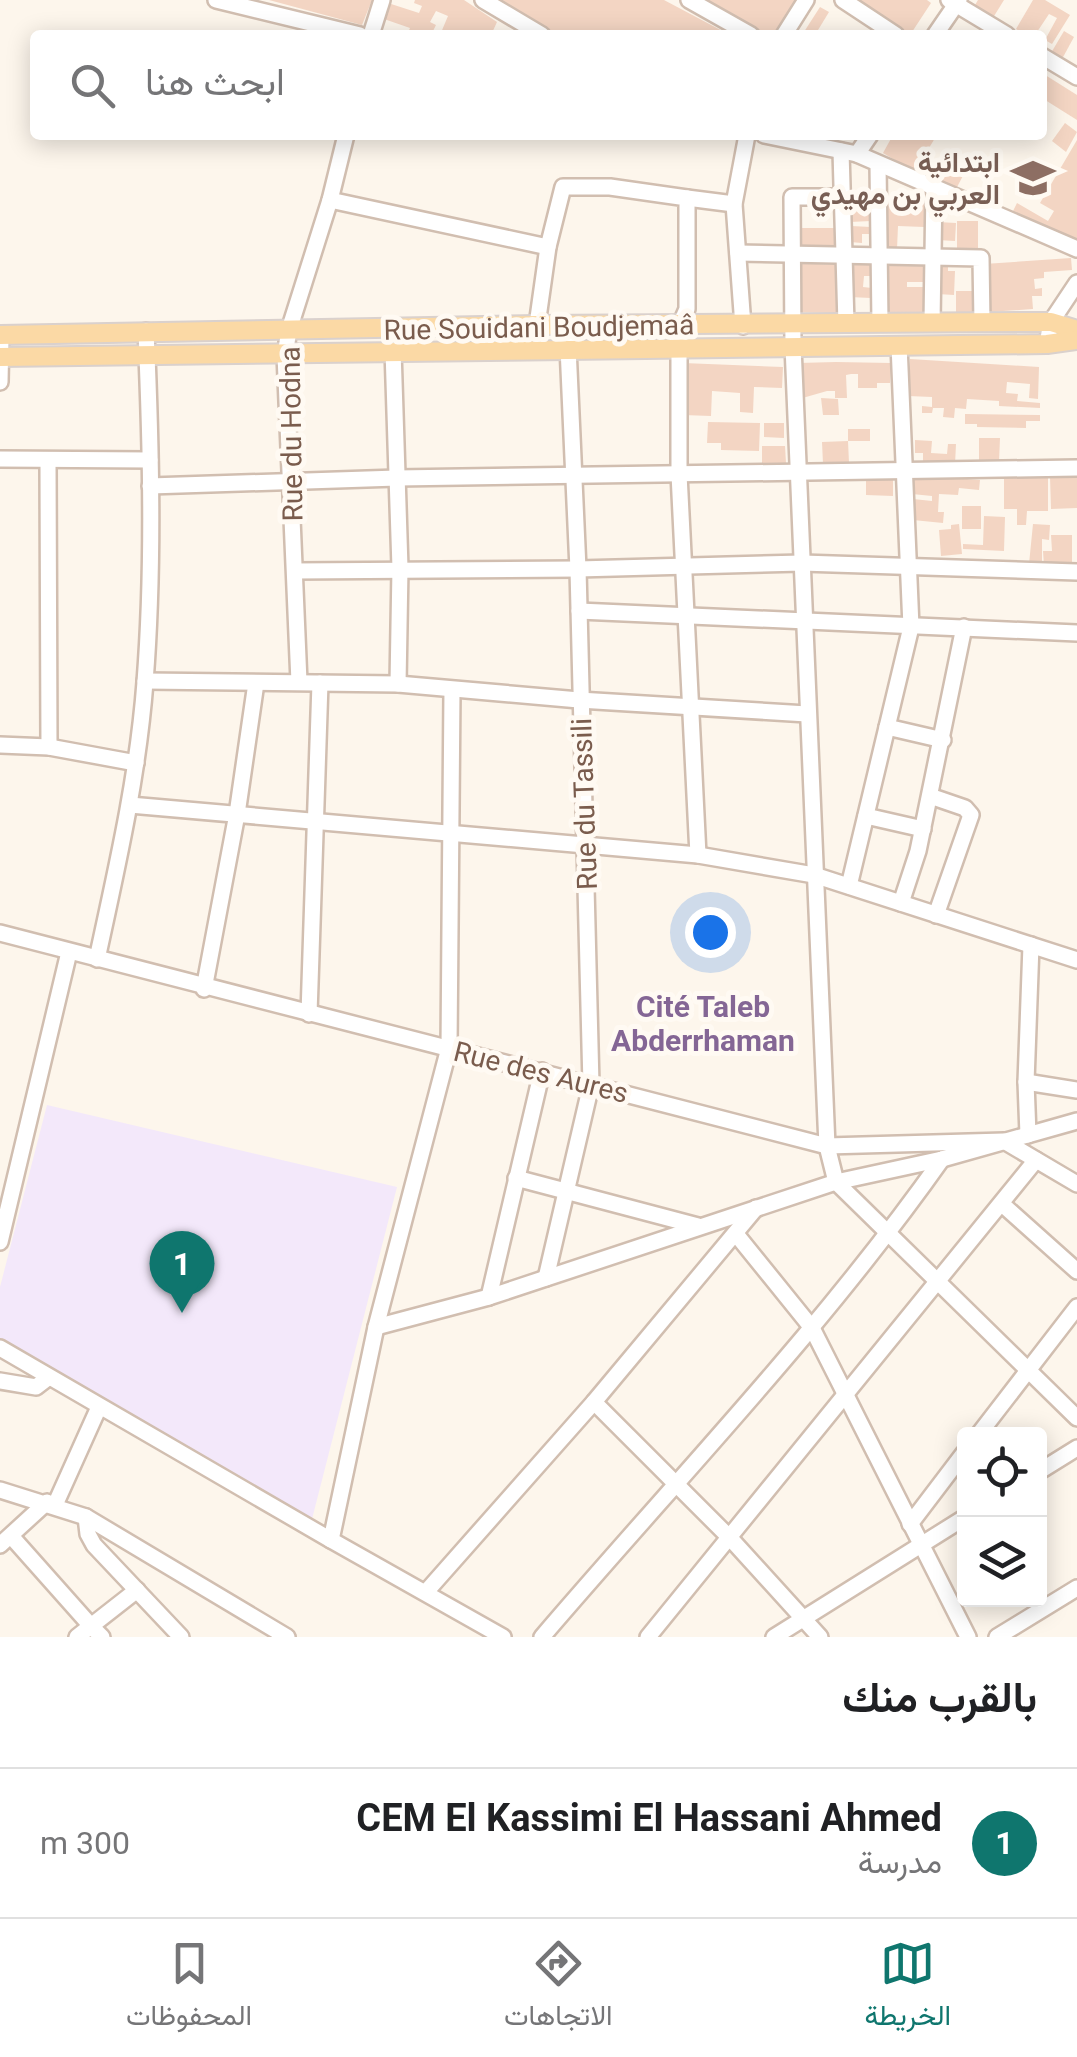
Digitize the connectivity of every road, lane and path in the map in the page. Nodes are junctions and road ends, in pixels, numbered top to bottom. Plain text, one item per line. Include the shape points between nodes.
1 (216, 0) edge
2 (382, 0) edge
3 (483, 0) edge
4 (689, 0) edge
5 (806, 0) edge
6 (844, 0) edge
7 (954, 2) edge
8 (339, 30) edge
9 (373, 30) edge
10 (534, 30) edge
11 (743, 30) edge
12 (787, 30) edge
13 (889, 30) edge
14 (938, 30) edge
15 (998, 30) edge
16 (1047, 59) edge
17 (1077, 77) edge
18 (345, 140) edge
19 (746, 140) edge
20 (788, 140) edge
21 (864, 140) edge
22 (849, 153) junction
23 (878, 164) junction
24 (934, 188) junction
25 (843, 197) junction
26 (687, 198) junction
27 (330, 200) junction
28 (734, 204) junction
29 (548, 247) junction
30 (1077, 249) edge
31 (792, 252) junction
32 (738, 253) junction
33 (844, 254) junction
34 (879, 255) junction
35 (933, 257) junction
36 (1077, 283) edge
37 (1050, 322) junction
38 (932, 323) junction
39 (982, 323) junction
40 (538, 324) junction
41 (846, 324) junction
42 (880, 324) junction
43 (568, 325) junction
44 (680, 325) junction
45 (794, 325) junction
46 (744, 326) junction
47 (289, 330) junction
48 (1077, 330) edge
49 (146, 332) junction
50 (0, 335) edge
51 (1077, 340) edge
52 (1048, 344) junction
53 (793, 346) junction
54 (900, 346) junction
55 (678, 348) junction
56 (392, 350) junction
57 (569, 351) junction
58 (285, 355) junction
59 (1, 357) edge
60 (148, 358) junction
61 (0, 382) edge
62 (0, 460) edge
63 (150, 460) junction
64 (48, 461) junction
65 (1077, 468) edge
66 (904, 470) junction
67 (798, 472) junction
68 (679, 474) junction
69 (574, 477) junction
70 (397, 478) junction
71 (290, 484) junction
72 (150, 486) junction
73 (802, 562) junction
74 (685, 564) junction
75 (908, 566) junction
76 (400, 568) junction
77 (578, 569) junction
78 (295, 571) junction
79 (1077, 572) edge
80 (579, 611) junction
81 (689, 615) junction
82 (806, 620) junction
83 (964, 627) junction
84 (911, 628) junction
85 (1077, 633) edge
86 (145, 681) junction
87 (256, 682) junction
88 (298, 682) junction
89 (320, 683) junction
90 (398, 684) junction
91 (452, 690) junction
92 (579, 700) junction
93 (690, 706) junction
94 (807, 714) junction
95 (887, 728) junction
96 (943, 740) junction
97 (0, 745) edge
98 (49, 748) junction
99 (136, 762) junction
100 (930, 796) junction
101 (130, 805) junction
102 (237, 814) junction
103 (866, 816) junction
104 (314, 820) junction
105 (923, 829) junction
106 (451, 833) junction
107 (587, 847) junction
108 (698, 855) junction
109 (814, 875) junction
110 (849, 886) junction
111 (901, 903) junction
112 (936, 914) junction
113 (0, 934) edge
114 (1031, 946) junction
115 (69, 952) junction
116 (97, 960) junction
117 (1077, 960) edge
118 (204, 988) junction
119 (309, 1014) junction
120 (449, 1048) junction
121 (542, 1072) junction
122 (1026, 1082) junction
123 (591, 1085) junction
124 (1077, 1090) edge
125 (1077, 1122) edge
126 (1028, 1134) junction
127 (1004, 1141) junction
128 (827, 1146) junction
129 (942, 1159) junction
130 (1036, 1160) junction
131 (516, 1178) junction
132 (836, 1182) junction
133 (1077, 1184) edge
134 (568, 1190) junction
135 (1002, 1204) junction
136 (757, 1208) junction
137 (698, 1226) junction
138 (736, 1234) junction
139 (890, 1234) junction
140 (0, 1242) edge
141 (1077, 1271) edge
142 (546, 1278) junction
143 (936, 1283) junction
144 (488, 1297) junction
145 (1077, 1307) edge
146 (376, 1327) junction
147 (812, 1328) junction
148 (0, 1348) edge
149 (1029, 1370) junction
150 (49, 1377) junction
151 (0, 1381) edge
152 (845, 1393) junction
153 (594, 1402) junction
154 (99, 1407) junction
155 (1077, 1418) edge
156 (984, 1427) edge
157 (1077, 1448) edge
158 (957, 1462) edge
159 (1047, 1467) edge
160 (675, 1482) junction
161 (0, 1490) edge
162 (51, 1504) junction
163 (86, 1518) junction
164 (957, 1522) edge
165 (910, 1524) junction
166 (730, 1538) junction
167 (6, 1540) edge
168 (330, 1540) junction
169 (920, 1546) junction
170 (1077, 1588) edge
171 (137, 1590) junction
172 (426, 1592) junction
173 (803, 1619) junction
174 (97, 1631) edge
175 (77, 1637) edge
176 (182, 1637) edge
177 (288, 1637) edge
178 (503, 1637) edge
179 (542, 1637) edge
180 (648, 1637) edge
181 (774, 1637) edge
182 (820, 1637) edge
183 (968, 1637) edge
184 (997, 1637) edge

1 - 8 street
2 - 9 street
3 - 10 street
4 - 11 street
5 - 12 street
6 - 13 street
7 - 14 street
7 - 15 street
16 - 17 street
18 - 27 street, Rue du Hodna
19 - 28 street
20 - 22 street
21 - 22 street
22 - 23 street
22 - 25 street
23 - 24 street
23 - 34 street
24 - 30 street
24 - 35 street
25 - 31 street via 792,197
25 - 33 street
26 - 28 street
26 - 29 street via 568,185
26 - 44 street via 687,310
27 - 29 street
27 - 47 street, Rue du Hodna
28 - 32 street
29 - 40 street
31 - 32 street
31 - 33 street
31 - 45 street
32 - 46 street
33 - 34 street
33 - 41 street
34 - 35 street
34 - 42 street
35 - 38 street
35 - 39 street via 981,258
36 - 37 street
37 - 39 main road, Rue Souidani Boudjemaâ
37 - 48 main road, Rue Souidani Boudjemaâ
37 - 52 street
38 - 39 main road, Rue Souidani Boudjemaâ
38 - 42 main road, Rue Souidani Boudjemaâ
40 - 43 main road, Rue Souidani Boudjemaâ
40 - 47 main road, Rue Souidani Boudjemaâ
41 - 42 main road, Rue Souidani Boudjemaâ
41 - 45 main road, Rue Souidani Boudjemaâ
43 - 44 main road, Rue Souidani Boudjemaâ
43 - 57 street, Rue du Tassili
44 - 46 main road, Rue Souidani Boudjemaâ
44 - 55 street
45 - 46 main road, Rue Souidani Boudjemaâ
45 - 53 street
47 - 49 main road, Rue Souidani Boudjemaâ
47 - 58 street, Rue du Hodna
49 - 50 main road, Rue Souidani Boudjemaâ
49 - 60 street
50 - 59 street
51 - 52 main road, Rue Souidani Boudjemaâ
52 - 54 main road, Rue Souidani Boudjemaâ
53 - 54 main road, Rue Souidani Boudjemaâ
53 - 55 main road, Rue Souidani Boudjemaâ
53 - 67 street
54 - 66 street
55 - 57 main road, Rue Souidani Boudjemaâ
55 - 68 street
56 - 57 main road, Rue Souidani Boudjemaâ
56 - 58 main road, Rue Souidani Boudjemaâ
56 - 70 street
57 - 69 street, Rue du Tassili
58 - 60 main road, Rue Souidani Boudjemaâ
58 - 71 street, Rue du Hodna
59 - 60 main road, Rue Souidani Boudjemaâ
59 - 61 street
60 - 63 street
62 - 64 street
63 - 64 street
63 - 72 street
64 - 98 street
65 - 66 street
66 - 67 street
66 - 75 street
67 - 68 street
67 - 73 street
68 - 69 street
68 - 74 street
69 - 70 street
69 - 77 street, Rue du Tassili
70 - 71 street
70 - 76 street
71 - 72 street
71 - 78 street, Rue du Hodna
72 - 86 street
73 - 74 street
73 - 75 street
73 - 82 street
74 - 77 street
74 - 81 street
75 - 79 street
75 - 84 street
76 - 77 street
76 - 78 street
76 - 90 street
77 - 80 street, Rue du Tassili
78 - 88 street, Rue du Hodna
80 - 81 street
80 - 92 street, Rue du Tassili
81 - 82 street
81 - 93 street
82 - 84 street
82 - 94 street
83 - 84 street
83 - 85 street
83 - 96 street
84 - 95 street
86 - 87 street
86 - 99 street
87 - 88 street
87 - 102 street
88 - 89 street
89 - 90 street
89 - 104 street
90 - 91 street
91 - 92 street
91 - 106 street
92 - 93 street
92 - 107 street, Rue du Tassili
93 - 94 street
93 - 108 street
94 - 109 street
95 - 96 street
95 - 103 street
96 - 100 street
97 - 98 street
98 - 99 street
99 - 101 street
100 - 105 street
100 - 112 street via 971,815
101 - 102 street
101 - 116 street
102 - 104 street
102 - 118 street
103 - 105 street
103 - 110 street
104 - 106 street
104 - 119 street
105 - 111 street
106 - 107 street
106 - 120 street
107 - 108 street
107 - 123 street, Rue du Tassili
108 - 109 street
109 - 110 street
109 - 128 street
110 - 111 street
111 - 112 street
112 - 114 street
113 - 115 street, Rue des Aures
114 - 117 street
114 - 122 street
115 - 116 street, Rue des Aures
115 - 140 street
116 - 118 street, Rue des Aures
118 - 119 street, Rue des Aures
119 - 120 street, Rue des Aures
120 - 121 street, Rue des Aures
120 - 146 street
121 - 123 street, Rue des Aures
121 - 131 street
122 - 124 street
122 - 126 street
123 - 128 street, Rue des Aures
123 - 134 street, Rue du Tassili
125 - 126 street
126 - 127 street
127 - 128 street, Rue des Aures
127 - 129 street
127 - 130 street
128 - 132 street
129 - 132 street
129 - 139 street
130 - 133 street
130 - 135 street
131 - 134 street
131 - 144 street
132 - 136 street
132 - 139 street
134 - 137 street
134 - 142 street, Rue du Tassili
135 - 141 street
135 - 143 street
136 - 137 street
136 - 138 street
137 - 142 street
138 - 147 street
138 - 153 street
139 - 143 street
139 - 147 street
142 - 144 street
143 - 149 street
143 - 152 street
144 - 146 street
145 - 149 street
146 - 168 street
147 - 152 street
147 - 160 street
148 - 150 street
149 - 155 street
149 - 156 street
150 - 151 street via 36,1387
150 - 154 street
152 - 165 street
152 - 166 street
153 - 160 street
153 - 172 street
154 - 162 street
154 - 168 street
157 - 159 street
158 - 165 street
160 - 166 street
160 - 179 street
161 - 162 street
162 - 163 street
162 - 167 street
163 - 171 street via 94,1546
163 - 177 street
164 - 169 street
165 - 169 street
166 - 173 street
166 - 180 street
167 - 174 street
168 - 172 street
169 - 173 street
169 - 183 street
170 - 184 street
171 - 174 street
171 - 176 street
172 - 178 street
173 - 181 street
173 - 182 street
174 - 175 street

